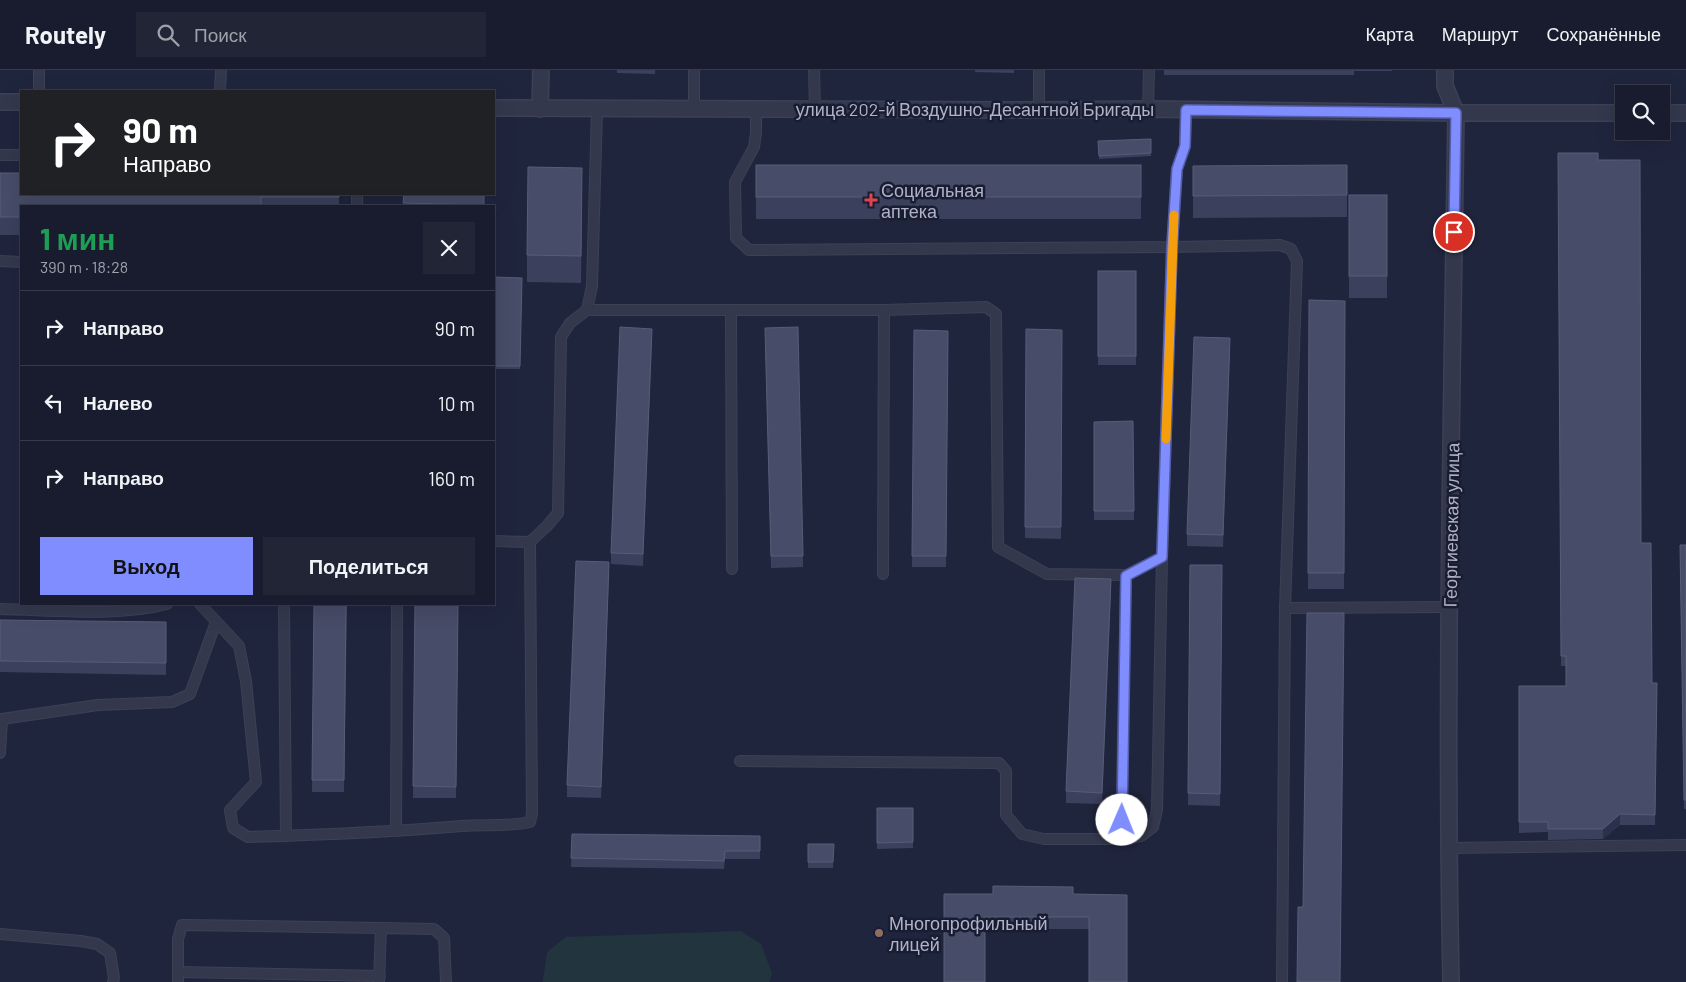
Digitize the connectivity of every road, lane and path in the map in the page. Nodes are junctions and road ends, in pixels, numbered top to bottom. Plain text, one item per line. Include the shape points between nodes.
1 (39, 70) edge
2 (221, 70) edge
3 (541, 70) edge
4 (694, 70) edge
5 (814, 70) edge
6 (1039, 70) edge
7 (1149, 70) edge
8 (1445, 70) edge
9 (39, 90) edge
10 (220, 90) edge
11 (0, 102) edge
12 (20, 102) edge
13 (495, 108) edge
14 (694, 108) junction
15 (540, 109) junction
16 (597, 109) junction
17 (756, 109) junction
18 (815, 109) junction
19 (1039, 110) junction
20 (1148, 110) junction
21 (1186, 110) junction
22 (1456, 113) junction
23 (1615, 113) edge
24 (1670, 113) edge
25 (1686, 113) edge
26 (0, 155) edge
27 (20, 155) edge
28 (1172, 247) junction
29 (0, 261) edge
30 (20, 262) edge
31 (587, 310) junction
32 (731, 310) junction
33 (884, 310) junction
34 (495, 541) edge
35 (530, 542) junction
36 (1162, 557) junction
37 (732, 569) dead end
38 (883, 574) dead end
39 (1126, 576) junction
40 (163, 605) edge
41 (201, 605) edge
42 (284, 605) edge
43 (397, 605) edge
44 (1450, 607) junction
45 (85, 608) edge
46 (1285, 608) junction
47 (0, 609) edge
48 (216, 622) junction
49 (1, 719) edge
50 (0, 753) edge
51 (740, 761) dead end
52 (396, 831) junction
53 (286, 836) junction
54 (1121, 839) junction
55 (1686, 845) edge
56 (1449, 848) junction
57 (381, 928) junction
58 (0, 934) edge
59 (178, 977) edge
60 (380, 979) edge
61 (113, 982) edge
62 (446, 982) edge
63 (1282, 982) edge
64 (1450, 982) edge

1 - 9 lane
2 - 10 lane
3 - 15 street
4 - 14 lane
5 - 18 lane
6 - 19 lane
7 - 20 lane
8 - 22 street, Георгиевская улица via 1445,86
11 - 12 street
13 - 15 street, улица 202-й Воздушно-Десантной Бригады
14 - 16 street, улица 202-й Воздушно-Десантной Бригады
14 - 17 street, улица 202-й Воздушно-Десантной Бригады
15 - 16 street, улица 202-й Воздушно-Десантной Бригады
16 - 31 lane via 592,286
17 - 18 street, улица 202-й Воздушно-Десантной Бригады
17 - 28 lane via 754,147 735,182 736,238 749,250
18 - 19 street, улица 202-й Воздушно-Десантной Бригады
19 - 20 street, улица 202-й Воздушно-Десантной Бригады
20 - 21 street, улица 202-й Воздушно-Десантной Бригады
21 - 22 street, улица 202-й Воздушно-Десантной Бригады
21 - 28 lane via 1185,146 1177,169
22 - 23 street, улица 202-й Воздушно-Десантной Бригады
22 - 44 street, Георгиевская улица
24 - 25 street
26 - 27 lane
28 - 36 lane
28 - 46 lane via 1280,245 1291,249 1297,261
29 - 30 lane
31 - 32 lane
31 - 35 lane via 570,323 562,336 558,513
32 - 33 lane
32 - 37 lane
33 - 38 lane
33 - 39 lane via 986,307 996,314 998,547 1047,574
34 - 35 lane
35 - 52 lane via 530,822
36 - 39 lane
36 - 54 lane via 1156,810 1153,827 1141,836
39 - 54 lane
40 - 45 lane via 149,609
41 - 48 lane
42 - 53 lane
43 - 52 lane
44 - 46 lane
44 - 56 street, Георгиевская улица
45 - 47 lane
46 - 63 lane
48 - 49 lane via 190,694 172,702 98,705
48 - 53 lane via 239,646 246,681 256,782 230,810 233,828 248,838
49 - 50 lane
51 - 54 lane via 999,763 1006,771 1006,815 1022,834 1044,839
52 - 53 lane
55 - 56 lane
56 - 64 street, Георгиевская улица
57 - 59 lane via 182,925 178,938
57 - 60 lane
57 - 62 lane via 434,929 444,938
58 - 61 lane via 97,944 110,953
59 - 60 lane

